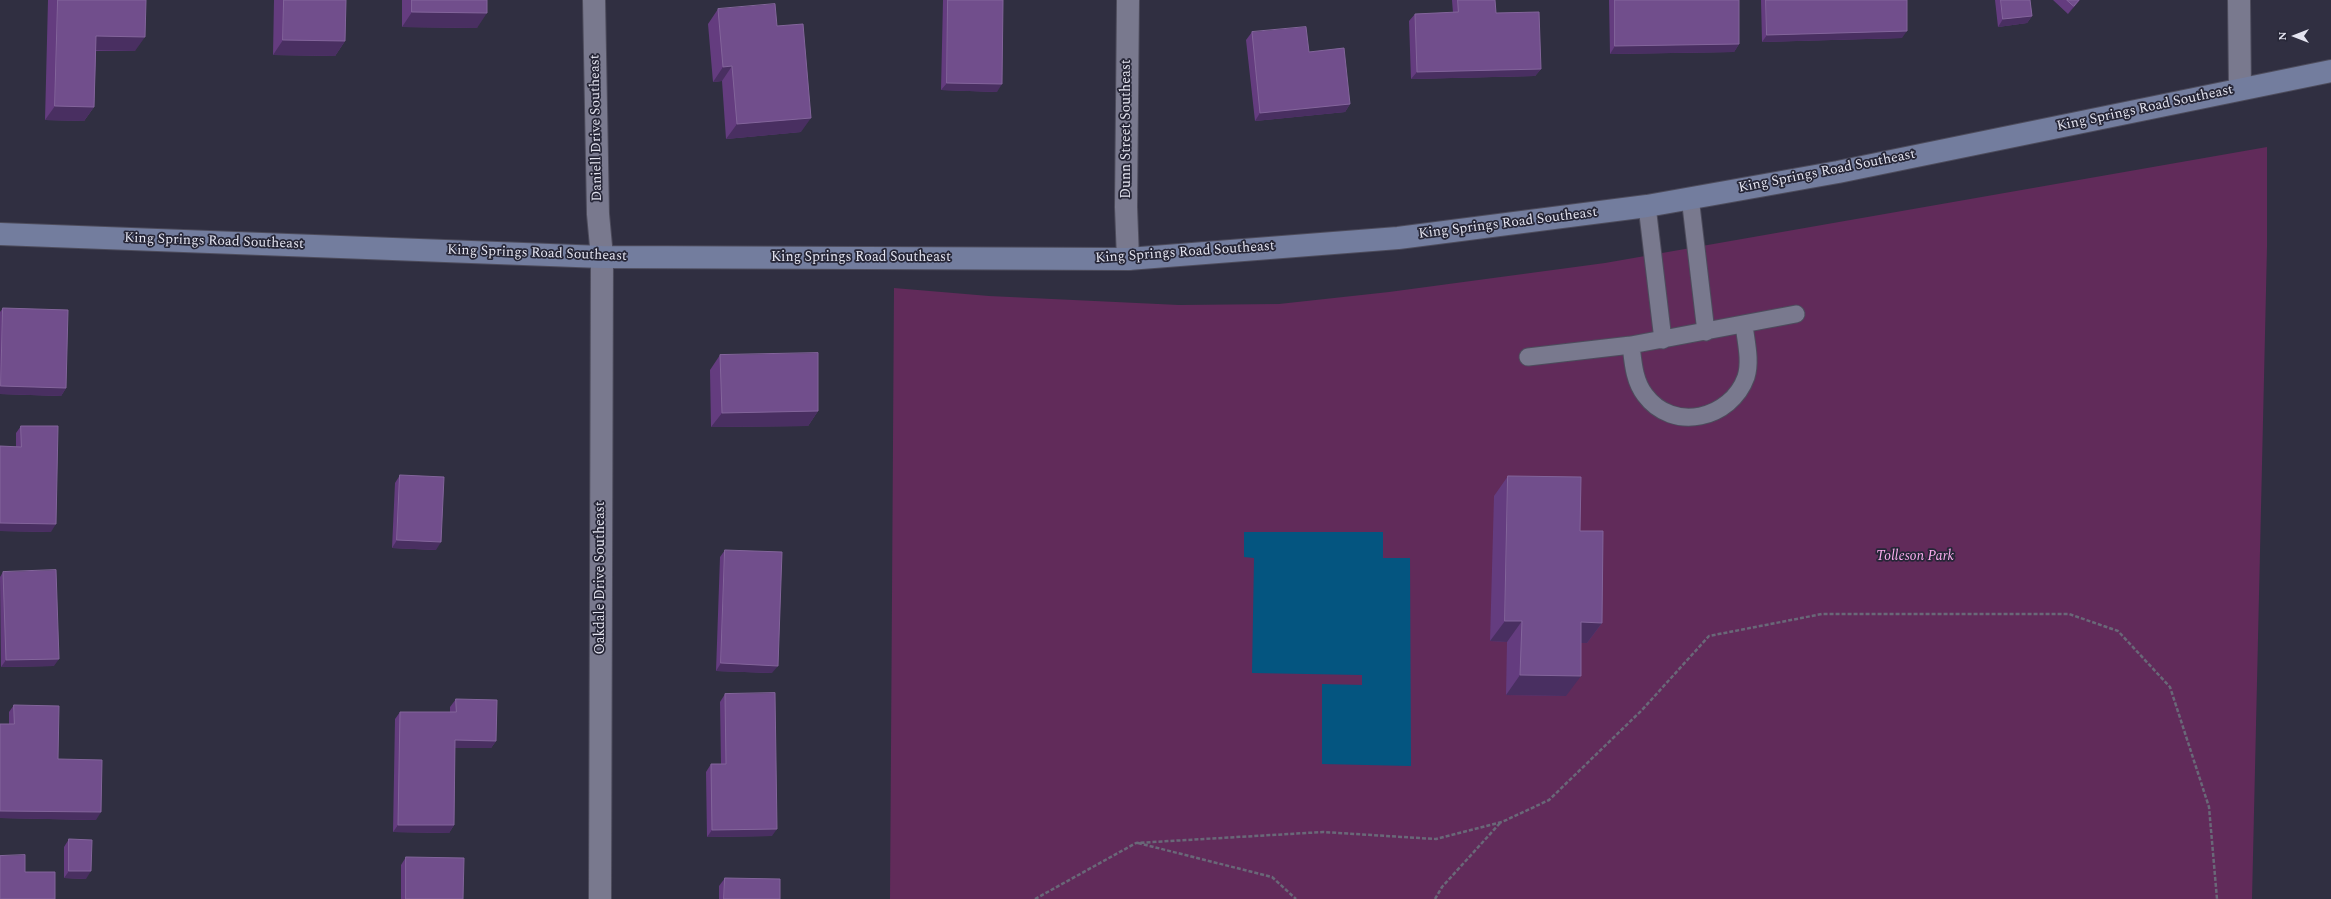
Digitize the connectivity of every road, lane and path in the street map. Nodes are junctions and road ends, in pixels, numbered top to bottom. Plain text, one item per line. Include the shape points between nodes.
1 (594, 0) edge
2 (1128, 0) edge
3 (2239, 0) edge
4 (2331, 71) edge
5 (2240, 89) junction
6 (1690, 197) junction
7 (1647, 206) junction
8 (0, 234) edge
9 (602, 257) junction
10 (1128, 259) junction
11 (1796, 314) dead end
12 (1744, 326) junction
13 (1706, 332) junction
14 (1662, 340) junction
15 (1631, 346) junction
16 (1528, 357) dead end
17 (1502, 822) junction
18 (1136, 843) junction
19 (600, 899) edge
20 (1034, 899) edge
21 (1296, 899) edge
22 (1435, 899) edge
23 (2217, 899) edge

1 - 9 street, Daniell Drive Southeast via 598,214
2 - 10 street, Dunn Street Southeast
3 - 5 street
4 - 5 street, King Springs Road Southeast
5 - 6 street, King Springs Road Southeast via 1838,172
6 - 7 street, King Springs Road Southeast
6 - 13 lane
7 - 10 street, King Springs Road Southeast via 1398,238
7 - 14 lane
8 - 9 street, King Springs Road Southeast
9 - 10 street, King Springs Road Southeast
9 - 19 street, Oakdale Drive Southeast
11 - 12 lane
12 - 13 lane
12 - 15 lane via 1748,356 1746,376 1738,394 1728,404 1711,414 1692,418 1672,415 1660,409 1645,395 1636,377
13 - 14 lane
14 - 15 lane
15 - 16 lane
17 - 18 path via 1436,839 1323,832
17 - 22 path via 1442,886
17 - 23 path via 1549,800 1642,710 1709,636 1822,614 2069,614 2118,631 2170,687 2209,807
18 - 20 path
18 - 21 path via 1272,877

